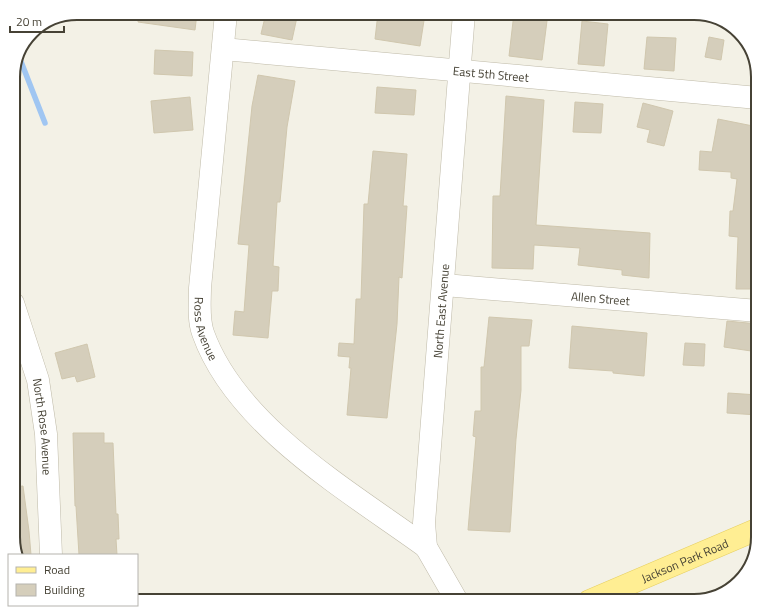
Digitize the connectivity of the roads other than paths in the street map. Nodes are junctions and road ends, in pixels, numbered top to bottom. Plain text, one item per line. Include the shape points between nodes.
1 (225, 20) edge
2 (464, 20) edge
3 (223, 49) junction
4 (460, 71) junction
5 (751, 97) edge
6 (444, 285) junction
7 (751, 311) edge
8 (20, 325) edge
9 (751, 532) edge
10 (426, 547) junction
11 (51, 554) edge
12 (452, 594) edge
13 (605, 594) edge

1 - 3 street, Ross Avenue
2 - 4 street, North East Avenue
3 - 4 street, East 5th Street
3 - 10 street, Ross Avenue via 200,288 202,332 223,372 244,402 275,435 302,458
4 - 5 street, East 5th Street
4 - 6 street, North East Avenue
6 - 7 street, Allen Street
6 - 10 street, North East Avenue via 424,523
8 - 11 street, North Rose Avenue via 38,380 46,434
9 - 13 main road, Jackson Park Road
10 - 12 street, North East Avenue

